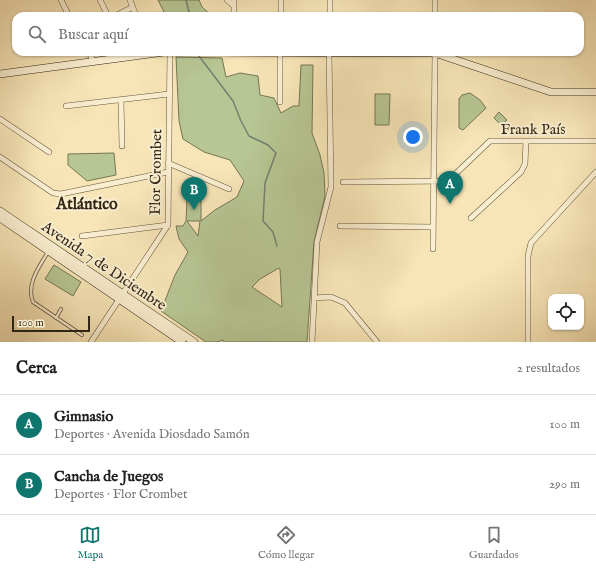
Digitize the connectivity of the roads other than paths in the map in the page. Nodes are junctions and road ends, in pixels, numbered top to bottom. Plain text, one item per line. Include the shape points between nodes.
1 (61, 0) edge
2 (100, 0) edge
3 (130, 0) edge
4 (227, 0) edge
5 (281, 0) edge
6 (330, 0) edge
7 (435, 0) edge
8 (234, 3) edge
9 (133, 7) junction
10 (67, 12) edge
11 (106, 12) edge
12 (123, 12) edge
13 (135, 12) edge
14 (281, 12) edge
15 (330, 12) edge
16 (435, 12) edge
17 (91, 56) edge
18 (125, 56) edge
19 (170, 56) edge
20 (280, 56) edge
21 (329, 56) edge
22 (435, 56) edge
23 (444, 56) edge
24 (93, 61) junction
25 (0, 74) edge
26 (596, 92) edge
27 (169, 94) junction
28 (121, 100) junction
29 (280, 102) dead end
30 (66, 106) dead end
31 (0, 119) edge
32 (526, 140) junction
33 (596, 140) edge
34 (122, 146) dead end
35 (49, 152) dead end
36 (0, 157) edge
37 (168, 163) junction
38 (168, 172) junction
39 (596, 172) edge
40 (433, 181) junction
41 (343, 182) dead end
42 (229, 189) dead end
43 (0, 212) edge
44 (0, 218) edge
45 (471, 218) dead end
46 (168, 225) junction
47 (340, 226) dead end
48 (433, 227) junction
49 (82, 236) dead end
50 (433, 250) dead end
51 (48, 251) junction
52 (121, 297) junction
53 (314, 298) junction
54 (61, 309) dead end
55 (56, 318) junction
56 (82, 335) dead end
57 (92, 342) edge
58 (182, 342) edge
59 (194, 342) edge
60 (312, 342) edge
61 (377, 342) edge
62 (528, 342) edge

1 - 10 street
2 - 11 street
3 - 9 street
4 - 8 street
5 - 14 street
6 - 15 street
7 - 16 street
9 - 12 street
9 - 13 street
17 - 24 street
18 - 24 street
19 - 27 street, Flor Crombet
20 - 29 street
21 - 53 street via 331,187 317,242
22 - 40 street
23 - 26 street via 552,92
24 - 25 street
27 - 28 street
27 - 37 street, Flor Crombet
28 - 30 street
28 - 34 street
31 - 35 street
32 - 33 street, Frank País
32 - 40 street, Frank País via 490,140 448,181
32 - 45 street via 525,164 521,172
36 - 38 street via 53,193 61,194
37 - 38 street, Flor Crombet
37 - 42 street
38 - 46 street, Flor Crombet
39 - 62 street via 531,243 528,256
40 - 41 street, Frank País
40 - 48 street
43 - 52 street, Avenida 7 de Diciembre
44 - 51 street, Avenida 7 de Diciembre
46 - 49 street
46 - 52 street, Flor Crombet
47 - 48 street
48 - 50 street
51 - 52 street, Avenida 7 de Diciembre
51 - 55 lane via 30,289 33,302
52 - 57 street, Flor Crombet
52 - 58 street, Avenida 7 de Diciembre
52 - 59 street, Avenida 7 de Diciembre
53 - 60 street
53 - 61 street via 331,298 345,303
54 - 55 lane
55 - 56 lane

